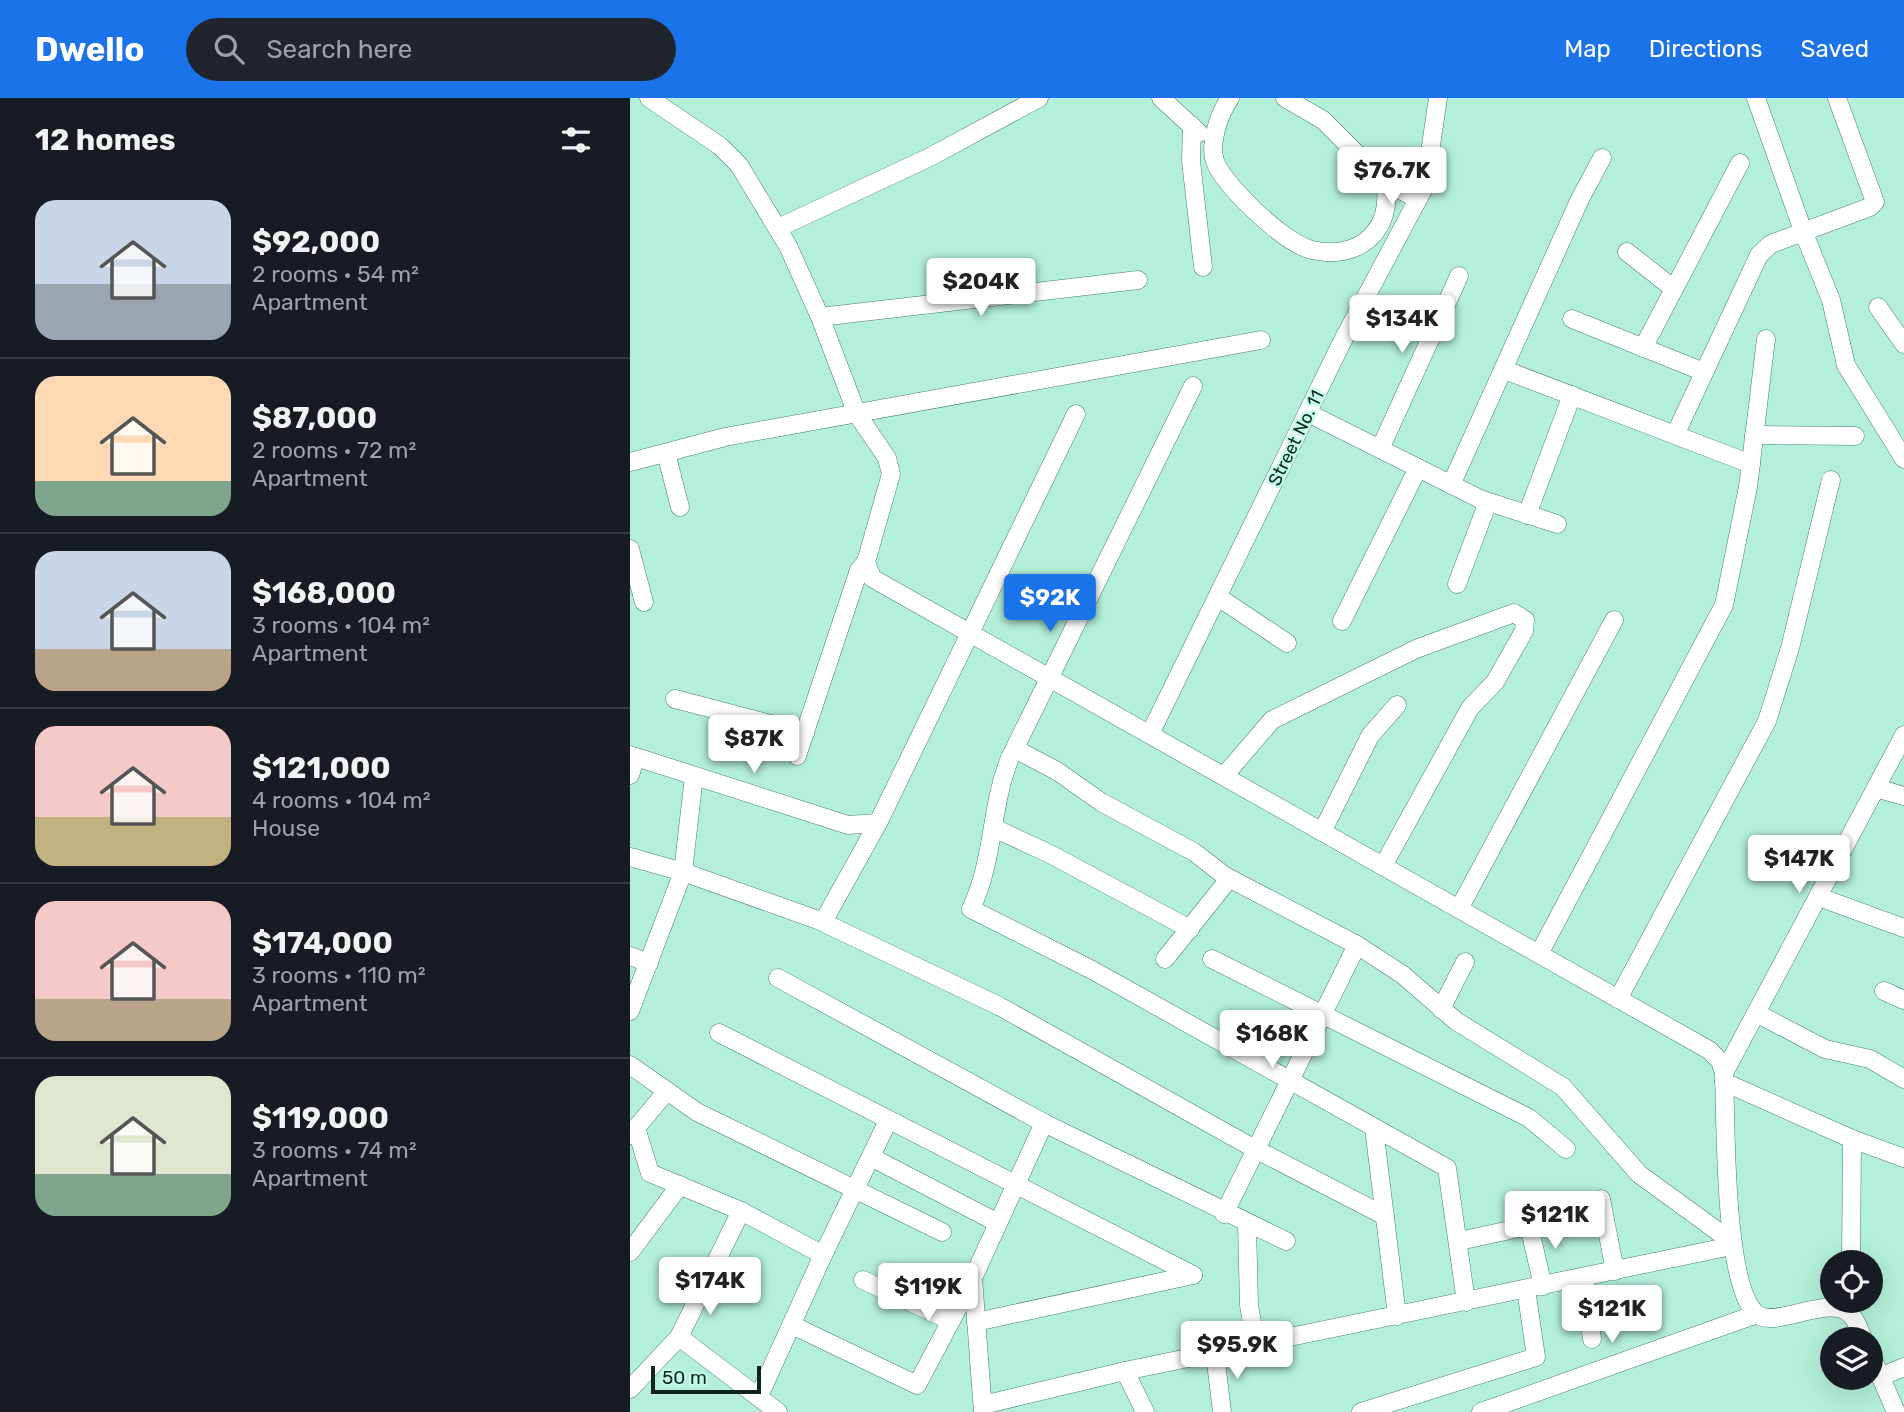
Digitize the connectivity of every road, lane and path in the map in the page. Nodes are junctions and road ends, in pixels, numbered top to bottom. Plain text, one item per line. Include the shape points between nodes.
1 (649, 98) edge
2 (1039, 98) edge
3 (1161, 98) edge
4 (1230, 98) edge
5 (1285, 98) edge
6 (1438, 98) edge
7 (1756, 98) edge
8 (1837, 98) edge
9 (1192, 126) junction
10 (1213, 147) junction
11 (1602, 158) dead end
12 (1740, 163) dead end
13 (1385, 182) junction
14 (1418, 199) junction
15 (778, 228) junction
16 (1803, 231) junction
17 (1627, 252) dead end
18 (1203, 267) dead end
19 (1459, 276) dead end
20 (1138, 280) dead end
21 (1674, 289) junction
22 (1878, 307) dead end
23 (820, 317) junction
24 (1572, 319) dead end
25 (1766, 339) dead end
26 (1261, 340) dead end
27 (1904, 344) edge
28 (1643, 348) junction
29 (1504, 369) junction
30 (1704, 372) junction
31 (1192, 386) dead end
32 (1572, 395) junction
33 (1308, 412) junction
34 (857, 414) junction
35 (1076, 414) dead end
36 (1675, 435) junction
37 (1754, 435) junction
38 (1855, 436) dead end
39 (1380, 449) junction
40 (666, 453) junction
41 (1904, 459) edge
42 (630, 462) edge
43 (1751, 464) junction
44 (1418, 468) junction
45 (1831, 480) dead end
46 (1451, 485) junction
47 (1488, 502) junction
48 (680, 507) dead end
49 (1527, 515) junction
50 (1557, 524) dead end
51 (630, 549) edge
52 (866, 562) junction
53 (1457, 584) dead end
54 (1218, 597) junction
55 (644, 602) dead end
56 (1614, 620) dead end
57 (1342, 621) dead end
58 (968, 632) junction
59 (1287, 643) dead end
60 (1050, 678) junction
61 (676, 699) dead end
62 (1397, 705) dead end
63 (805, 733) junction
64 (1150, 734) junction
65 (1904, 735) edge
66 (1015, 749) junction
67 (633, 756) edge
68 (797, 756) dead end
69 (630, 775) edge
70 (694, 776) junction
71 (1224, 776) junction
72 (1877, 788) junction
73 (1904, 796) edge
74 (878, 823) junction
75 (994, 828) junction
76 (1322, 832) junction
77 (630, 856) edge
78 (1383, 866) junction
79 (683, 872) junction
80 (1229, 879) junction
81 (1819, 897) junction
82 (1459, 909) junction
83 (822, 922) junction
84 (1904, 928) edge
85 (1190, 929) junction
86 (1357, 945) junction
87 (1539, 954) junction
88 (630, 956) edge
89 (1166, 959) dead end
90 (1212, 959) dead end
91 (649, 962) junction
92 (1465, 962) dead end
93 (778, 978) dead end
94 (1884, 991) dead end
95 (1618, 999) junction
96 (1904, 1000) edge
97 (1441, 1009) junction
98 (630, 1011) edge
99 (1323, 1013) junction
100 (1758, 1014) junction
101 (719, 1033) dead end
102 (630, 1065) edge
103 (1724, 1078) junction
104 (1289, 1079) junction
105 (1904, 1079) edge
106 (667, 1091) junction
107 (888, 1121) junction
108 (1044, 1123) junction
109 (1374, 1128) junction
110 (633, 1131) edge
111 (1852, 1139) junction
112 (1255, 1149) junction
113 (1566, 1149) dead end
114 (870, 1157) junction
115 (1904, 1158) edge
116 (680, 1185) junction
117 (1015, 1186) junction
118 (854, 1191) junction
119 (1601, 1199) dead end
120 (741, 1211) junction
121 (1559, 1212) dead end
122 (1224, 1214) junction
123 (1385, 1216) junction
124 (998, 1223) junction
125 (1247, 1225) junction
126 (1529, 1226) junction
127 (942, 1232) dead end
128 (1286, 1241) dead end
129 (1459, 1241) junction
130 (1731, 1241) junction
131 (1851, 1250) edge
132 (630, 1252) edge
133 (823, 1255) junction
134 (1615, 1271) junction
135 (1584, 1277) junction
136 (973, 1279) junction
137 (863, 1280) dead end
138 (1535, 1287) junction
139 (1466, 1301) junction
140 (1820, 1310) edge
141 (1757, 1314) junction
142 (1396, 1316) junction
143 (951, 1321) junction
144 (976, 1322) junction
145 (792, 1325) junction
146 (679, 1337) junction
147 (1592, 1339) dead end
148 (1256, 1346) junction
149 (1214, 1354) junction
150 (1904, 1367) edge
151 (1125, 1371) junction
152 (1883, 1376) edge
153 (1883, 1384) edge
154 (630, 1389) edge
155 (759, 1396) junction
156 (983, 1409) edge
157 (778, 1412) edge
158 (1145, 1412) edge
159 (1222, 1412) edge
160 (1362, 1412) edge
161 (1481, 1412) edge
162 (1896, 1412) edge

1 - 15 street via 730,154
2 - 15 street via 930,157
3 - 9 street
4 - 10 street via 1222,110
5 - 13 street via 1323,120
6 - 14 street, Street No. 11 via 1428,174
7 - 16 street
8 - 16 street via 1875,202
9 - 10 street
9 - 18 street via 1191,161
10 - 13 street via 1216,164 1240,194 1279,232 1311,250 1351,250 1370,241 1384,214
11 - 29 street
12 - 21 street
13 - 14 street
14 - 33 street, Street No. 11
15 - 23 street
16 - 30 street via 1771,244 1759,255
16 - 41 street via 1831,300 1846,365
17 - 21 street
19 - 39 street
20 - 23 street
21 - 28 street
22 - 27 street
23 - 34 street
24 - 28 street
25 - 37 street
26 - 34 street
28 - 30 street
29 - 32 street
29 - 46 street
30 - 36 street
31 - 60 street
32 - 36 street
32 - 49 street
33 - 39 street
33 - 54 street, Street No. 11
34 - 40 street via 725,437
34 - 52 street via 887,457 891,474
35 - 58 street
36 - 43 street
37 - 38 street
37 - 43 street
39 - 44 street
40 - 42 street
40 - 48 street
43 - 87 street via 1724,605
44 - 46 street
44 - 57 street
45 - 95 street via 1767,721
46 - 47 street
47 - 49 street
47 - 53 street
49 - 50 street
51 - 55 street
52 - 58 street via 872,578
52 - 63 street via 859,570
54 - 59 street
54 - 64 street, Street No. 11
56 - 82 street
58 - 60 street
58 - 74 street
60 - 64 street
60 - 66 street
61 - 63 street
62 - 76 street via 1370,736
63 - 68 street
64 - 71 street
65 - 72 street
66 - 75 street via 1003,777
66 - 80 street via 1194,852
67 - 69 street
67 - 70 street
70 - 74 street via 848,825
70 - 79 street
71 - 76 street
71 - 78 street via 1272,720 1416,649 1514,613 1525,620 1524,631 1494,681 1470,708
72 - 73 street
72 - 81 street
74 - 83 street
75 - 85 street
75 - 104 street via 988,867 973,912 1094,971
76 - 78 street
77 - 79 street
78 - 82 street
79 - 83 street
79 - 91 street
80 - 85 street
80 - 86 street
81 - 84 street
81 - 100 street
82 - 87 street
83 - 112 street via 999,1006
85 - 89 street
86 - 97 street via 1403,975
86 - 99 street
87 - 95 street
88 - 91 street
90 - 99 street
91 - 98 street
92 - 97 street
93 - 108 street
94 - 96 street
95 - 103 street via 1709,1050 1720,1061
97 - 130 street via 1563,1087 1639,1174
99 - 104 street
99 - 113 street via 1529,1118
100 - 103 street
100 - 105 street via 1825,1049 1870,1059
101 - 107 street
102 - 106 street
103 - 111 street
103 - 130 street
104 - 109 street
104 - 112 street
106 - 110 street
106 - 118 street via 697,1112
107 - 114 street
107 - 117 street
108 - 117 street
108 - 122 street
109 - 123 street
109 - 129 street via 1447,1168
110 - 116 street via 650,1173
111 - 115 street
111 - 131 street
112 - 122 street
112 - 123 street
114 - 118 street
114 - 124 street
116 - 120 street
116 - 132 street
117 - 124 street
117 - 144 street via 1194,1275
118 - 127 street
118 - 133 street
119 - 134 street
120 - 133 street
120 - 146 street
121 - 126 street
122 - 125 street
123 - 142 street
124 - 136 street
125 - 128 street
125 - 148 street
126 - 129 street
126 - 138 street
129 - 139 street
130 - 134 street via 1721,1248
130 - 141 street via 1749,1304
133 - 145 street
134 - 135 street
135 - 138 street
135 - 147 street
136 - 143 street
136 - 144 street
137 - 143 street
138 - 139 street
138 - 160 street via 1536,1357
139 - 142 street
140 - 141 street via 1766,1319
141 - 161 street
142 - 148 street
143 - 145 street via 917,1385
144 - 156 street
145 - 155 street
146 - 154 street
146 - 155 street
148 - 149 street
149 - 151 street
149 - 159 street
150 - 152 street
151 - 156 street
151 - 158 street
153 - 162 street
155 - 157 street

